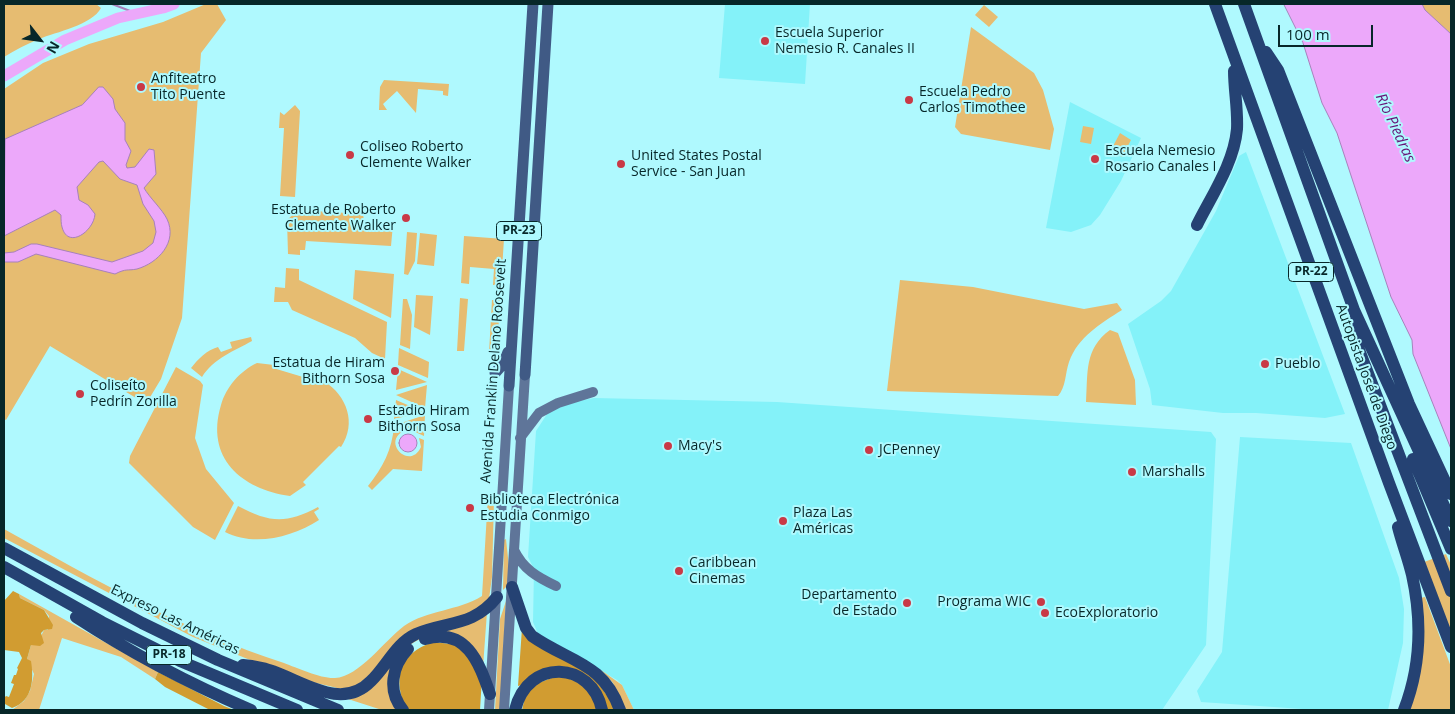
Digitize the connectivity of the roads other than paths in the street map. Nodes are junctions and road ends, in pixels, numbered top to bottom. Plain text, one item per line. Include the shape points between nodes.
1 (533, 4) edge
2 (548, 4) edge
3 (1215, 4) edge
4 (1244, 4) edge
5 (1255, 37) junction
6 (1234, 61) junction
7 (1197, 225) dead end
8 (1354, 310) junction
9 (512, 336) junction
10 (495, 372) dead end
11 (525, 375) joint
12 (509, 386) joint
13 (1388, 389) junction
14 (593, 392) dead end
15 (520, 438) junction
16 (1389, 483) junction
17 (1451, 494) edge
18 (1451, 521) edge
19 (4, 548) edge
20 (1451, 549) edge
21 (514, 550) junction
22 (4, 567) edge
23 (556, 586) dead end
24 (512, 587) junction
25 (46, 590) junction
26 (1451, 591) edge
27 (497, 597) junction
28 (1451, 647) edge
29 (218, 660) junction
30 (490, 694) junction
31 (251, 710) edge
32 (297, 710) edge
33 (338, 710) edge
34 (403, 710) edge
35 (489, 710) edge
36 (504, 710) edge
37 (515, 710) edge
38 (602, 710) edge
39 (620, 710) edge
40 (1404, 710) edge

1 - 9 main road, Avenida Franklin Delano Roosevelt / PR-23
2 - 11 main road, PR-23
3 - 6 highway, Autopista José de Diego / PR-22
4 - 5 highway, Autopista José de Diego / PR-22
5 - 8 highway, Autopista José de Diego / PR-22
5 - 17 highway via 1278,70 1409,404
6 - 7 highway via 1235,141 1228,163
6 - 16 highway, Autopista José de Diego / PR-22
8 - 13 highway, Autopista José de Diego / PR-22
8 - 26 highway via 1356,342
9 - 10 main road via 507,357
9 - 12 main road, Avenida Franklin Delano Roosevelt / PR-23
11 - 15 main road, PR-23
12 - 27 main road, Avenida Franklin Delano Roosevelt / PR-23
13 - 18 highway, Autopista José de Diego / PR-22
13 - 20 highway via 1400,430
14 - 15 main road via 539,413
15 - 21 main road, PR-23
16 - 28 highway, Autopista José de Diego / PR-22
16 - 40 highway via 1412,574 1418,613 1419,646
19 - 29 highway, Expreso Las Américas / PR-18
21 - 23 main road via 529,571
21 - 24 main road, PR-23
22 - 25 highway, PR-18
24 - 36 main road, PR-23
24 - 39 highway via 526,628 532,636 596,672 613,691
25 - 31 highway via 71,614 112,640
25 - 32 highway, PR-18 via 180,661
27 - 29 highway via 488,608 463,622 422,632 406,641 372,681 352,694 329,693 268,670
27 - 30 main road, Avenida Franklin Delano Roosevelt / PR-23
29 - 33 highway, Expreso Las Américas / PR-18
30 - 34 highway via 472,652 452,639 435,637 412,645 398,662 393,677 394,692
30 - 35 main road, Avenida Franklin Delano Roosevelt / PR-23
37 - 38 highway via 522,690 531,680 546,673 560,672 584,682 598,698

